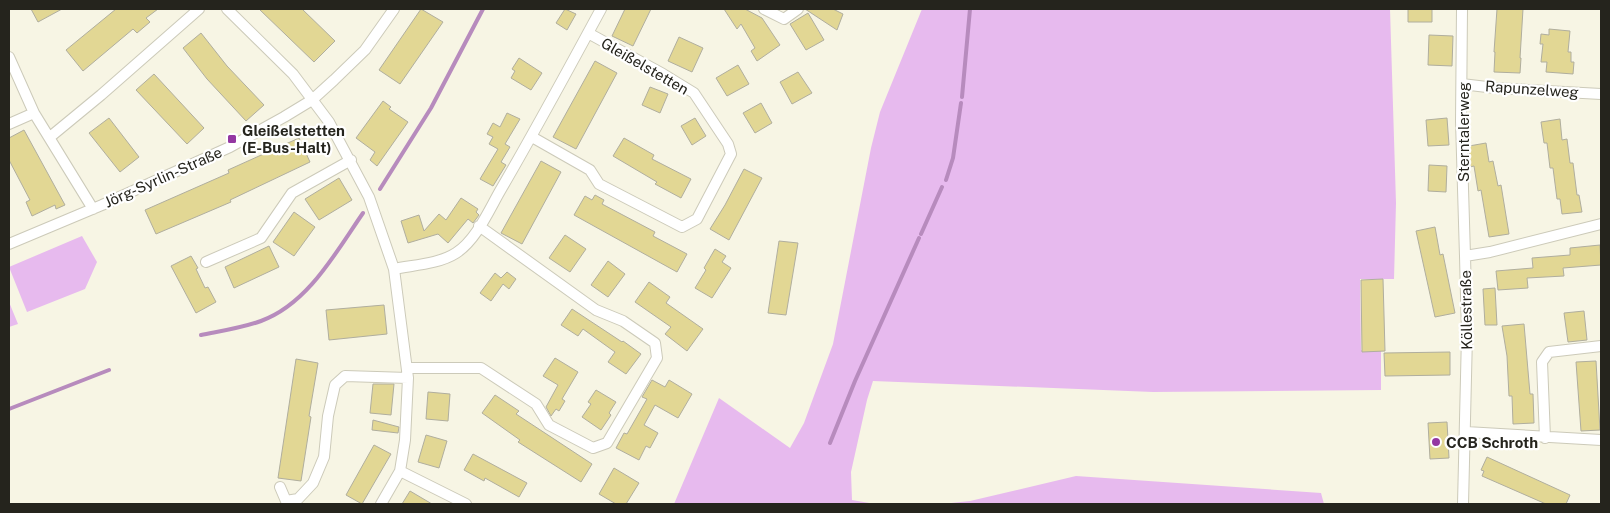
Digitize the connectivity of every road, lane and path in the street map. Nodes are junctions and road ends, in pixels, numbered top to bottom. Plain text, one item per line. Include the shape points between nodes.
1 (198, 9) edge
2 (227, 9) edge
3 (394, 9) edge
4 (601, 9) edge
5 (764, 9) edge
6 (798, 9) edge
7 (1462, 9) edge
8 (588, 33) junction
9 (9, 57) edge
10 (1462, 84) junction
11 (1601, 94) edge
12 (312, 100) junction
13 (34, 113) junction
14 (9, 124) edge
15 (50, 137) junction
16 (532, 137) junction
17 (350, 160) junction
18 (93, 209) junction
19 (1601, 224) edge
20 (479, 226) junction
21 (9, 244) edge
22 (1465, 256) junction
23 (206, 262) dead end
24 (394, 270) junction
25 (1601, 346) edge
26 (408, 373) junction
27 (1466, 432) junction
28 (1545, 438) junction
29 (1601, 440) edge
30 (400, 471) junction
31 (280, 487) dead end
32 (380, 504) edge
33 (466, 504) edge
34 (1464, 504) edge

1 - 15 street
2 - 12 street via 293,74
3 - 12 street, Jörg-Syrlin-Straße via 364,50
4 - 8 street, Gleißelstetten
5 - 6 street via 784,19
7 - 10 street, Sterntalerweg
8 - 16 street, Gleißelstetten
8 - 16 street, Gleißelstetten via 694,93 728,144 731,154 697,219 682,228 599,184 590,170
9 - 13 street
10 - 11 street, Rapunzelweg
10 - 22 street, Sterntalerweg
12 - 17 street via 329,122
12 - 18 street, Jörg-Syrlin-Straße via 230,147
13 - 14 street
13 - 15 street
15 - 18 street
16 - 20 street, Gleißelstetten
17 - 23 street via 292,193 261,238
17 - 24 street via 369,197
18 - 21 street, Jörg-Syrlin-Straße
19 - 22 street, Köllestraße
20 - 24 street, Gleißelstetten via 455,254
20 - 26 street via 596,310 624,321 655,343 657,358 607,443 593,448 549,425 536,404 481,368
22 - 27 street, Köllestraße
24 - 26 street
25 - 28 street via 1548,352 1542,362
26 - 30 street
26 - 31 street via 345,376 335,386 324,457 313,483 298,499 286,501
27 - 28 street
27 - 34 street, Köllestraße
28 - 29 street
30 - 32 street
30 - 33 street

